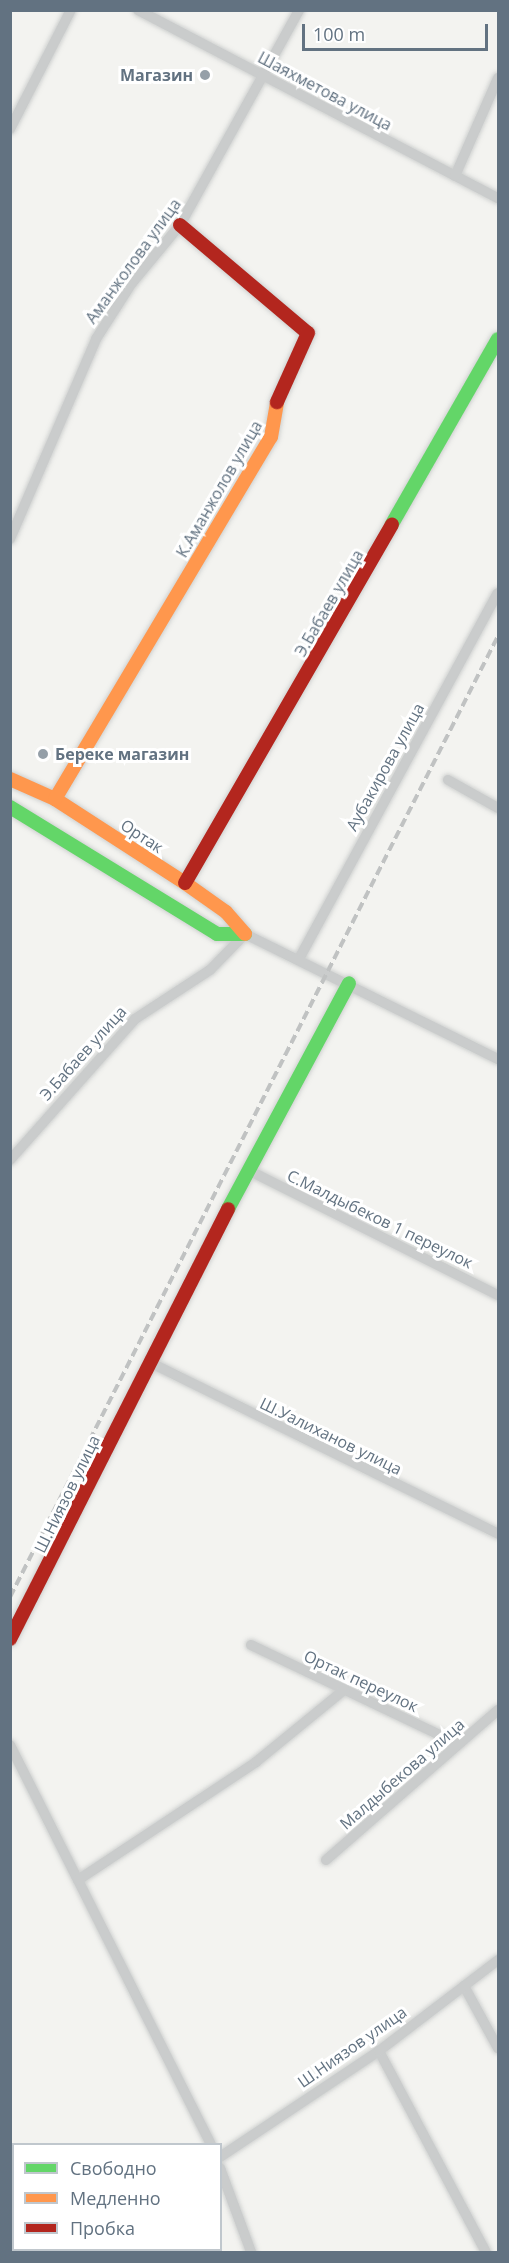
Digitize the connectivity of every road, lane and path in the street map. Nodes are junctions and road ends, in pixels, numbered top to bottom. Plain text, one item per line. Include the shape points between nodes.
1 (71, 10) edge
2 (138, 10) edge
3 (299, 10) edge
4 (266, 78) junction
5 (498, 78) edge
6 (10, 129) edge
7 (455, 176) junction
8 (498, 198) edge
9 (180, 225) junction
10 (498, 339) edge
11 (10, 539) edge
12 (498, 593) edge
13 (10, 779) edge
14 (448, 780) dead end
15 (55, 800) junction
16 (10, 807) edge
17 (498, 808) edge
18 (185, 883) junction
19 (245, 934) junction
20 (300, 957) junction
21 (349, 983) junction
22 (498, 1059) edge
23 (10, 1160) edge
24 (248, 1170) junction
25 (498, 1295) edge
26 (151, 1363) junction
27 (498, 1534) edge
28 (10, 1639) edge
29 (251, 1645) dead end
30 (344, 1690) junction
31 (498, 1710) edge
32 (459, 1744) junction
33 (10, 1745) edge
34 (326, 1860) dead end
35 (78, 1880) junction
36 (498, 1960) edge
37 (464, 1986) junction
38 (498, 2048) edge
39 (379, 2051) junction
40 (210, 2143) edge
41 (222, 2156) edge
42 (222, 2173) edge
43 (251, 2253) edge
44 (486, 2253) edge

1 - 6 street
2 - 4 street, Шаяхметова улица
3 - 4 street, Аманжолова улица
4 - 7 street, Шаяхметова улица
4 - 9 street, Аманжолова улица
5 - 7 street
7 - 8 street, Шаяхметова улица
9 - 11 street, Аманжолова улица via 132,283 96,339
9 - 15 street, К.Аманжолов улица via 308,333 280,388 272,437
10 - 18 street, Э.Бабаев улица
12 - 20 street, Аубакирова улица
13 - 15 street, Ортак
14 - 17 street
15 - 18 street, Ортак
16 - 19 street, Ортак via 217,934
18 - 19 street, Ортак via 226,912
19 - 20 street, Ортак
19 - 23 street, Э.Бабаев улица via 210,970 135,1019
20 - 21 street, Ортак
21 - 22 street, Ортак
21 - 24 street, Ш.Ниязов улица
24 - 25 street, С.Малдыбеков 1 переулок
24 - 26 street, Ш.Ниязов улица
26 - 27 street, Ш.Уалиханов улица
26 - 28 street, Ш.Ниязов улица
29 - 30 street, Ортак переулок
30 - 32 street, Ортак переулок
30 - 35 street via 256,1762
31 - 32 street, Малдыбекова улица
32 - 34 street, Малдыбекова улица
33 - 35 street
35 - 40 street via 184,2081
36 - 37 street, Ш.Ниязов улица
37 - 38 street
37 - 39 street, Ш.Ниязов улица
39 - 41 street, Ш.Ниязов улица
39 - 44 street
42 - 43 street

